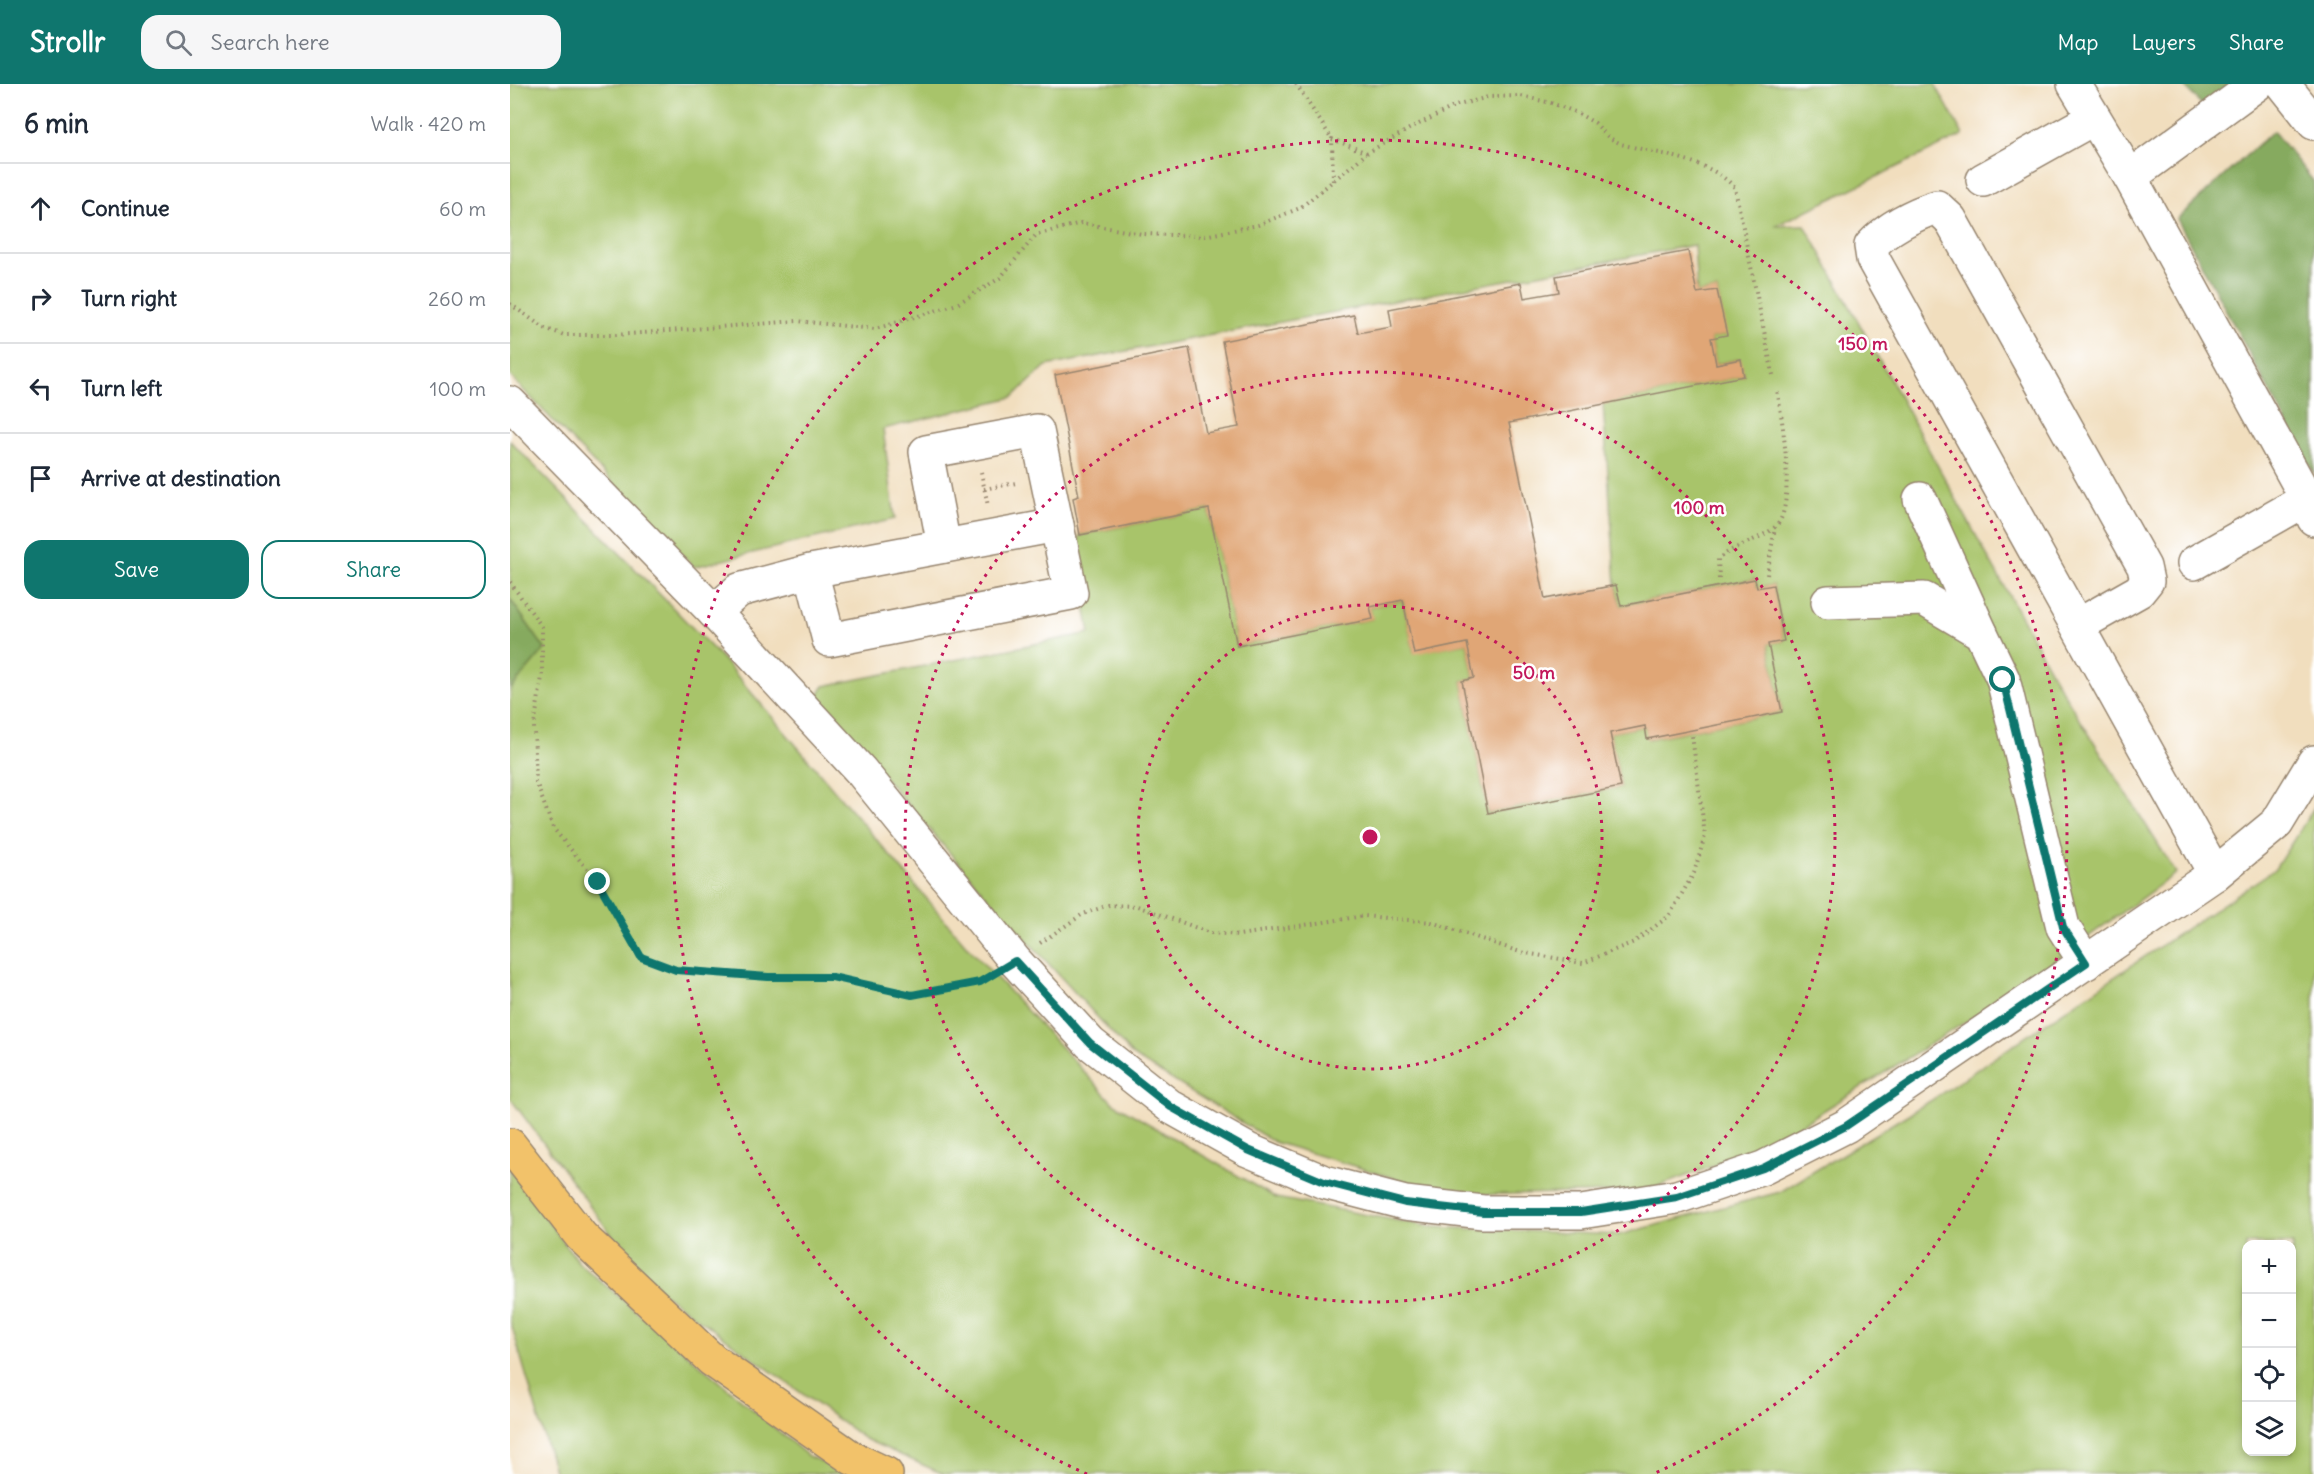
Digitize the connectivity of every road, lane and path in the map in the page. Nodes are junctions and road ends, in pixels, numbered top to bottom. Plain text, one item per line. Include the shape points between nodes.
1 (1296, 84) edge
2 (2074, 84) edge
3 (2258, 84) edge
4 (2283, 84) edge
5 (2094, 118) junction
6 (2314, 123) edge
7 (1332, 139) junction
8 (1367, 153) junction
9 (2130, 177) junction
10 (1983, 180) dead end
11 (1333, 181) junction
12 (510, 304) edge
13 (1773, 375) dead end
14 (1777, 390) dead end
15 (510, 403) edge
16 (976, 443) junction
17 (1920, 499) dead end
18 (2310, 509) edge
19 (1056, 525) junction
20 (1775, 527) junction
21 (993, 536) junction
22 (944, 546) junction
23 (2194, 563) dead end
24 (811, 571) junction
25 (1767, 575) dead end
26 (1719, 579) dead end
27 (510, 582) edge
28 (1828, 602) dead end
29 (714, 612) junction
30 (2077, 626) junction
31 (1981, 633) junction
32 (1692, 735) dead end
33 (2314, 762) edge
34 (2215, 874) junction
35 (1015, 961) junction
36 (2086, 963) junction
37 (510, 1145) edge
38 (886, 1474) edge

1 - 7 path
2 - 5 street
3 - 9 street
4 - 6 street
5 - 9 street
5 - 10 street
7 - 8 path
7 - 11 path
8 - 11 path
8 - 13 path via 1455,106 1488,97 1521,96 1575,112 1621,144 1710,168 1735,188
9 - 18 street
11 - 12 path via 1300,208 1258,225 1204,236 1142,234 1081,223 1036,235 1000,278 957,304 875,329 797,321 616,335 564,335 544,328
14 - 20 path via 1787,500 1783,517
15 - 29 street
16 - 19 street via 1037,431
16 - 21 path
16 - 22 street via 926,452
17 - 31 street
18 - 23 street
19 - 21 street
19 - 24 street via 1071,593 829,640
20 - 25 path
20 - 26 path via 1718,559
21 - 22 street
22 - 24 street
24 - 29 street via 739,590
27 - 35 path via 542,627 542,677 534,726 536,782 553,828 598,882 641,957 676,970 832,977 912,995 980,982
28 - 31 street via 1924,599
29 - 35 street via 861,771
30 - 30 street via 1873,259 1871,246 1881,235 1924,211 1937,207 1950,219 2144,567 2147,581 2139,591
30 - 34 street
31 - 36 street via 2003,680 2063,927
32 - 35 path via 1705,836 1694,873 1669,916 1634,942 1583,963 1520,952 1431,922 1364,916 1239,935 1211,933 1137,906 1109,905 1083,914
33 - 34 street via 2277,823
34 - 36 street
35 - 36 street via 1090,1043 1171,1107 1248,1150 1324,1182 1405,1203 1483,1212 1581,1212 1677,1197 1763,1168 1846,1126
37 - 38 highway via 581,1236 712,1360 852,1458

